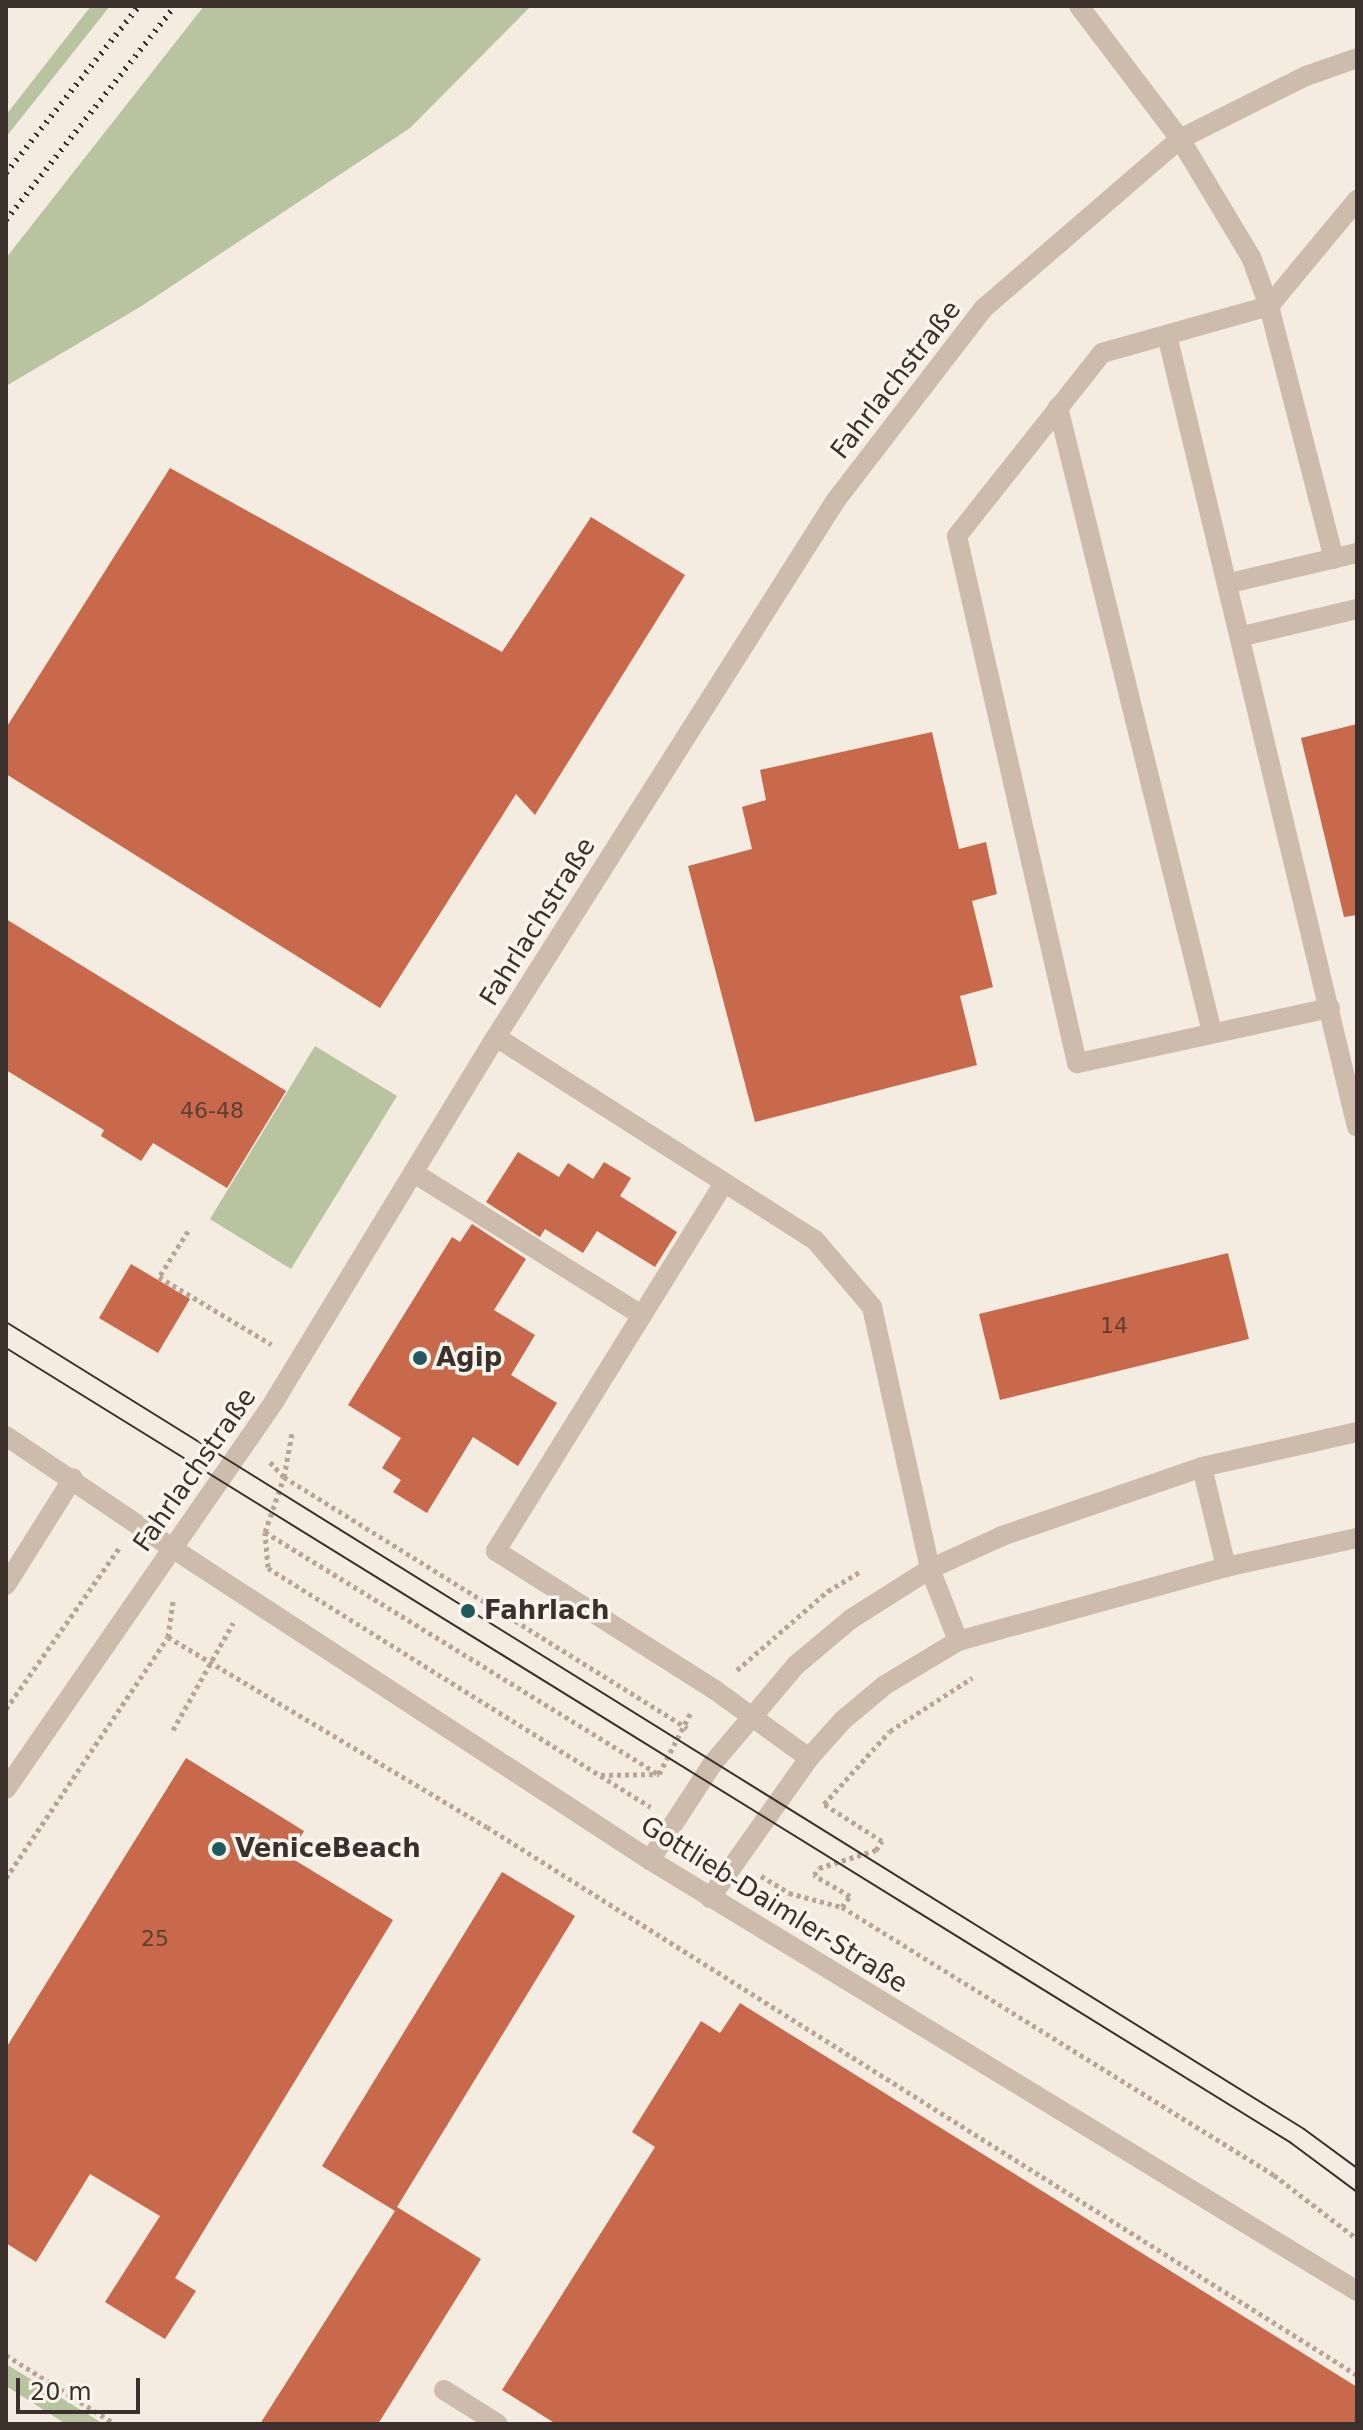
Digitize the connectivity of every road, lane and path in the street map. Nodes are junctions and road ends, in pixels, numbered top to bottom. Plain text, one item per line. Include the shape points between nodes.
1 (1079, 6) edge
2 (1357, 58) edge
3 (1180, 139) junction
4 (1357, 200) edge
5 (1269, 306) junction
6 (1167, 335) junction
7 (1058, 407) junction
8 (1357, 553) edge
9 (1334, 559) junction
10 (1230, 583) junction
11 (1357, 609) edge
12 (1243, 636) junction
13 (1330, 1008) junction
14 (1212, 1032) junction
15 (496, 1037) junction
16 (1357, 1127) edge
17 (414, 1173) junction
18 (724, 1183) junction
19 (188, 1231) dead end
20 (641, 1315) junction
21 (299, 1362) junction
22 (1357, 1432) edge
23 (6, 1436) edge
24 (1202, 1467) junction
25 (73, 1478) junction
26 (136, 1523) junction
27 (265, 1532) junction
28 (1357, 1538) edge
29 (172, 1548) junction
30 (1226, 1567) junction
31 (930, 1569) junction
32 (6, 1585) edge
33 (168, 1637) junction
34 (958, 1641) junction
35 (210, 1661) junction
36 (972, 1678) dead end
37 (6, 1709) edge
38 (750, 1713) junction
39 (687, 1728) dead end
40 (173, 1730) dead end
41 (809, 1758) junction
42 (659, 1774) dead end
43 (6, 1789) edge
44 (676, 1822) junction
45 (650, 1860) junction
46 (738, 1862) junction
47 (6, 1878) edge
48 (710, 1898) junction
49 (842, 1907) junction
50 (1357, 2239) edge
51 (1357, 2291) edge
52 (6, 2355) edge
53 (1357, 2375) edge
54 (444, 2390) dead end
55 (115, 2424) edge
56 (498, 2424) edge

1 - 3 street
2 - 3 street, Fahrlachstraße via 1306,76
3 - 5 street via 1238,233
3 - 15 street, Fahrlachstraße via 984,308 836,500
4 - 5 street
5 - 6 street
5 - 9 street
6 - 7 street via 1102,353
6 - 10 street
7 - 14 street
7 - 14 street via 957,536 1077,1063
8 - 9 street
9 - 10 street
10 - 12 street
11 - 12 street
12 - 13 street
13 - 14 street
13 - 16 street
15 - 17 street, Fahrlachstraße
15 - 18 street
17 - 20 street
17 - 21 street, Fahrlachstraße
18 - 20 street
18 - 31 street via 815,1240 872,1307
19 - 21 path via 159,1277
20 - 38 street via 496,1551
21 - 29 street, Fahrlachstraße
22 - 24 street
23 - 25 street, Gottlieb-Daimler-Straße
24 - 30 street
24 - 31 street via 1002,1536
25 - 26 street, Gottlieb-Daimler-Straße
25 - 32 street
26 - 29 street, Gottlieb-Daimler-Straße
26 - 37 path
27 - 39 path via 284,1477
27 - 42 path
27 - 44 path via 268,1568
28 - 30 street
29 - 33 path via 174,1612
29 - 43 street, Fahrlachstraße
29 - 45 street, Gottlieb-Daimler-Straße
30 - 34 street
31 - 34 street
31 - 38 street via 851,1619
33 - 35 path
33 - 47 path
34 - 41 street via 885,1685
35 - 40 path
35 - 53 path via 487,1827
36 - 49 path via 890,1731 824,1804 882,1841 876,1850 819,1868 814,1875 850,1896
38 - 41 street
38 - 44 street
41 - 46 street
44 - 45 street
45 - 48 street, Gottlieb-Daimler-Straße
46 - 48 street
46 - 49 path via 789,1893
48 - 51 street, Gottlieb-Daimler-Straße
49 - 50 path via 1274,2175
52 - 55 path
54 - 56 street

